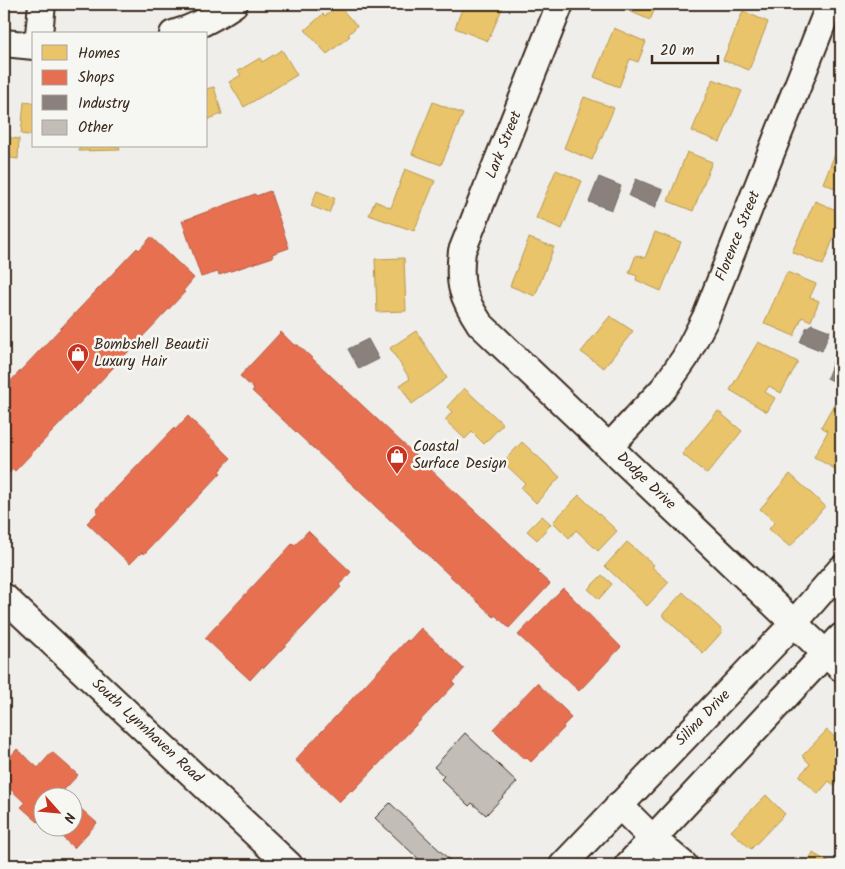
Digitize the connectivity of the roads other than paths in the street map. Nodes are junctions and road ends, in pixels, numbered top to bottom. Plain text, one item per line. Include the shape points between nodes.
1 (42, 4) edge
2 (234, 4) edge
3 (560, 4) edge
4 (830, 4) edge
5 (39, 32) edge
6 (180, 32) edge
7 (4, 43) edge
8 (32, 46) edge
9 (462, 288) joint
10 (610, 446) junction
11 (841, 569) edge
12 (4, 597) edge
13 (794, 622) junction
14 (836, 653) edge
15 (619, 805) junction
16 (654, 839) junction
17 (289, 865) edge
18 (562, 865) edge
19 (628, 865) edge
20 (684, 865) edge

1 - 5 street
2 - 6 street
3 - 9 street, Lark Street via 462,251
4 - 10 street, Florence Street via 706,317 685,358 664,388
7 - 8 street
9 - 10 street, Dodge Drive via 468,307 480,324
10 - 13 street, Dodge Drive
11 - 13 street, Silina Drive
12 - 17 street, South Lynnhaven Road
13 - 14 street, Dodge Drive
13 - 15 street, Silina Drive
14 - 16 street
15 - 16 street
15 - 18 street, Silina Drive
16 - 19 street
16 - 20 street

